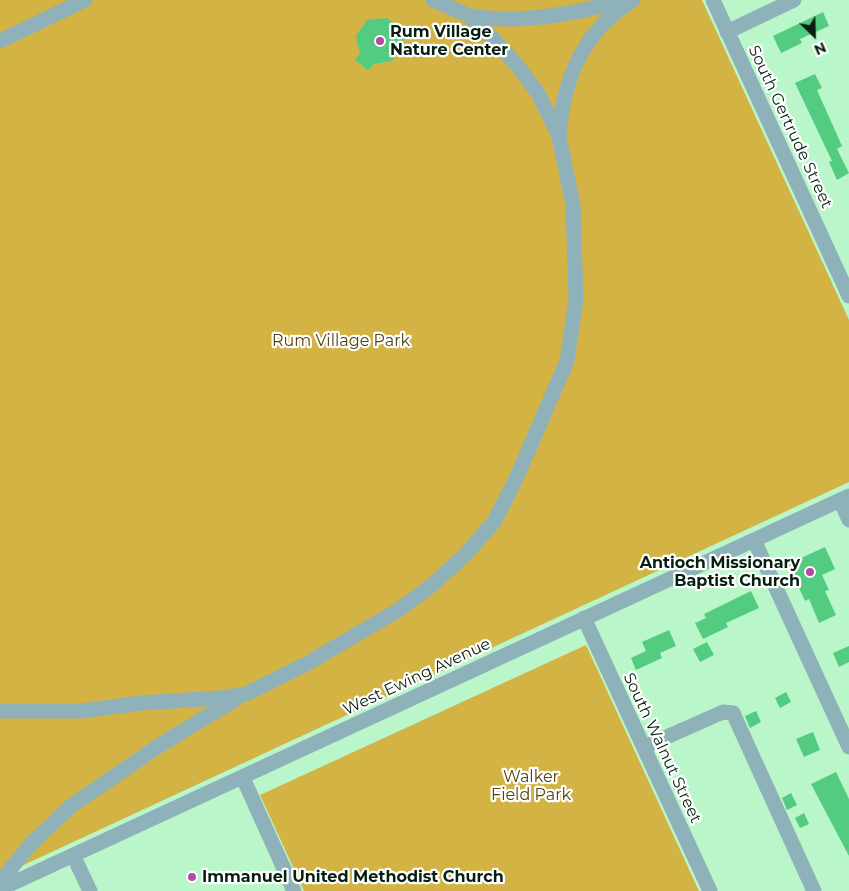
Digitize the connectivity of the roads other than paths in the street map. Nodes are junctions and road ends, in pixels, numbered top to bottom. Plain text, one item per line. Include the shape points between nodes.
1 (85, 0) edge
2 (433, 0) edge
3 (622, 0) edge
4 (633, 0) edge
5 (713, 0) edge
6 (794, 0) edge
7 (467, 15) junction
8 (727, 32) junction
9 (0, 40) edge
10 (559, 136) junction
11 (849, 296) edge
12 (844, 498) edge
13 (849, 520) edge
14 (754, 540) junction
15 (584, 618) junction
16 (246, 694) junction
17 (0, 711) edge
18 (644, 747) junction
19 (849, 747) edge
20 (243, 778) junction
21 (73, 855) junction
22 (0, 882) edge
23 (0, 889) edge
24 (90, 891) edge
25 (294, 891) edge
26 (710, 891) edge
27 (814, 891) edge

1 - 9 street
2 - 7 street
3 - 7 street via 597,8 531,17
4 - 10 street via 610,17 575,62 562,103
5 - 8 street, South Gertrude Street
6 - 8 street
7 - 10 street via 522,71 538,93
8 - 11 street, South Gertrude Street
10 - 16 street via 569,175 575,232 576,300 571,345 562,376 494,522 465,555 400,608 308,663
12 - 13 street
12 - 14 street, West Ewing Avenue
14 - 15 street, West Ewing Avenue
14 - 19 street
15 - 18 street, South Walnut Street
15 - 20 street, West Ewing Avenue
16 - 17 street via 142,702 82,712
16 - 22 street via 188,727 72,806 30,845
18 - 26 street, South Walnut Street
18 - 27 street via 723,712 733,714
20 - 21 street, West Ewing Avenue
20 - 25 street
21 - 23 street, West Ewing Avenue
21 - 24 street

